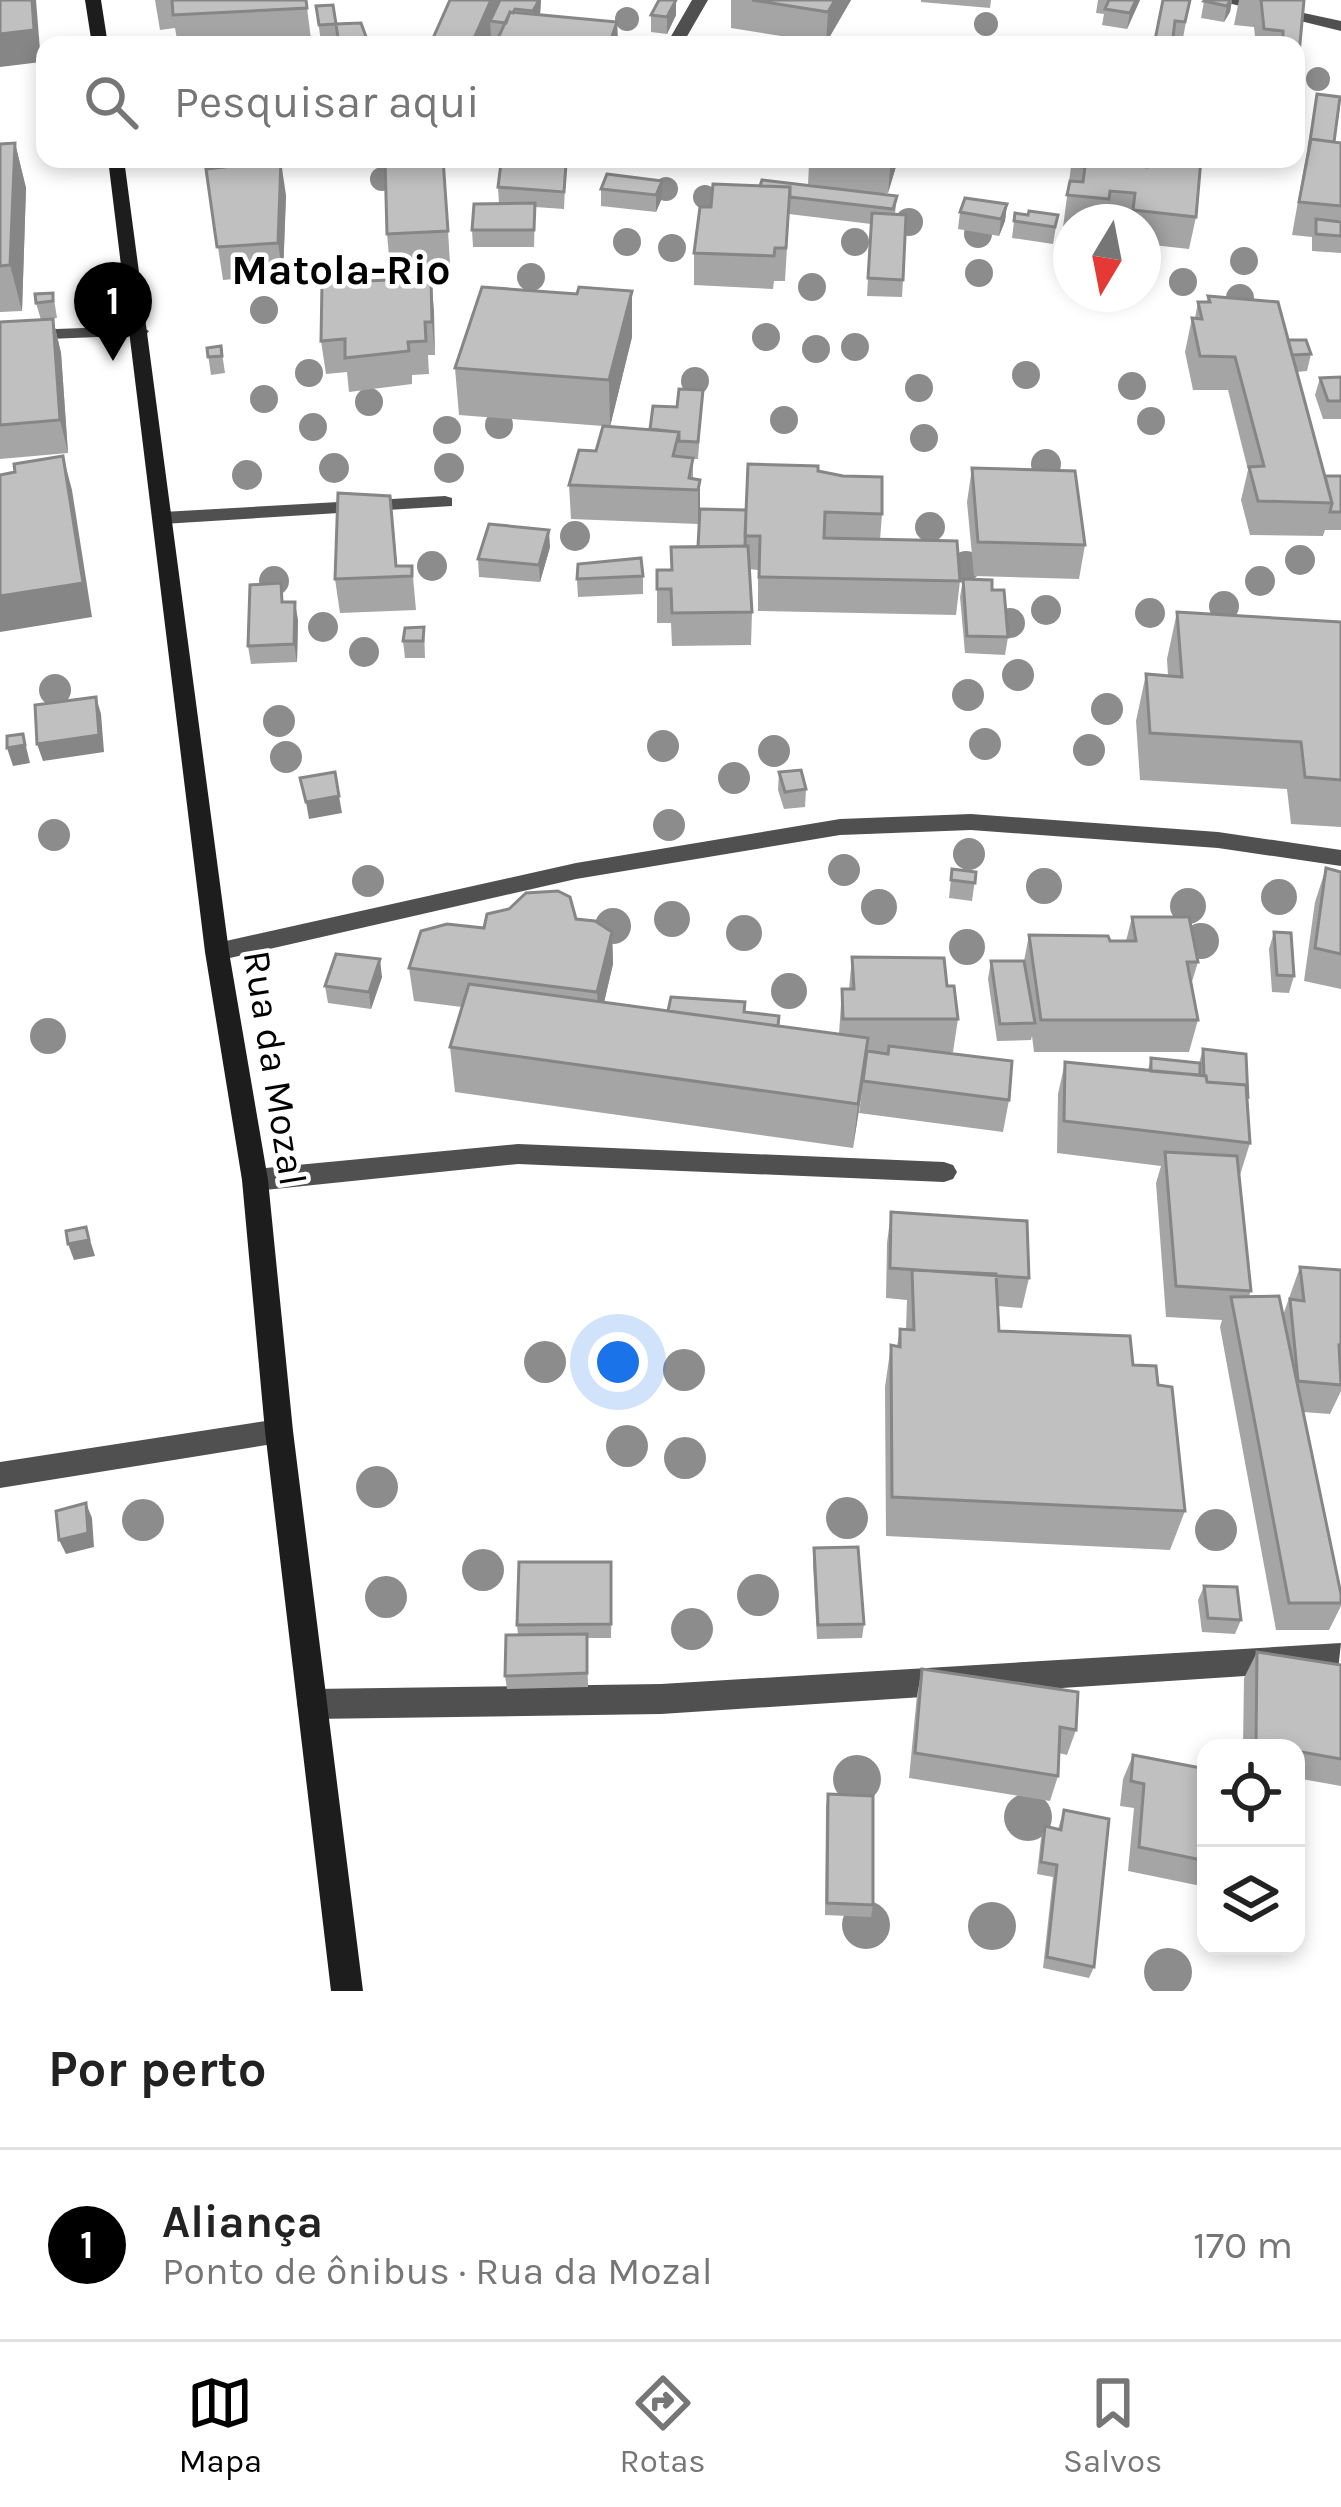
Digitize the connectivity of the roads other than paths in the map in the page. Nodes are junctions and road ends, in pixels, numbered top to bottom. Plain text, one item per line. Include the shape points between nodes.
1 (93, 0) edge
2 (700, 0) edge
3 (1224, 0) edge
4 (1341, 26) edge
5 (99, 36) edge
6 (679, 36) edge
7 (117, 168) edge
8 (140, 331) junction
9 (0, 336) edge
10 (445, 502) dead end
11 (164, 518) junction
12 (1341, 858) edge
13 (217, 952) junction
14 (944, 1172) dead end
15 (255, 1180) junction
16 (279, 1431) junction
17 (0, 1475) edge
18 (1338, 1656) dead end
19 (312, 1704) junction
20 (347, 1991) edge

1 - 5 main road
2 - 6 street
3 - 4 street
7 - 8 main road, Rua da Mozal
8 - 9 street
8 - 11 main road, Rua da Mozal
10 - 11 street
11 - 13 main road, Rua da Mozal
12 - 13 street via 1218,840 970,822 839,827 576,871
13 - 15 main road, Rua da Mozal
14 - 15 street via 518,1154
15 - 16 main road, Rua da Mozal
16 - 17 street
16 - 19 main road, Rua da Mozal
18 - 19 street via 662,1699
19 - 20 main road, Rua da Mozal

